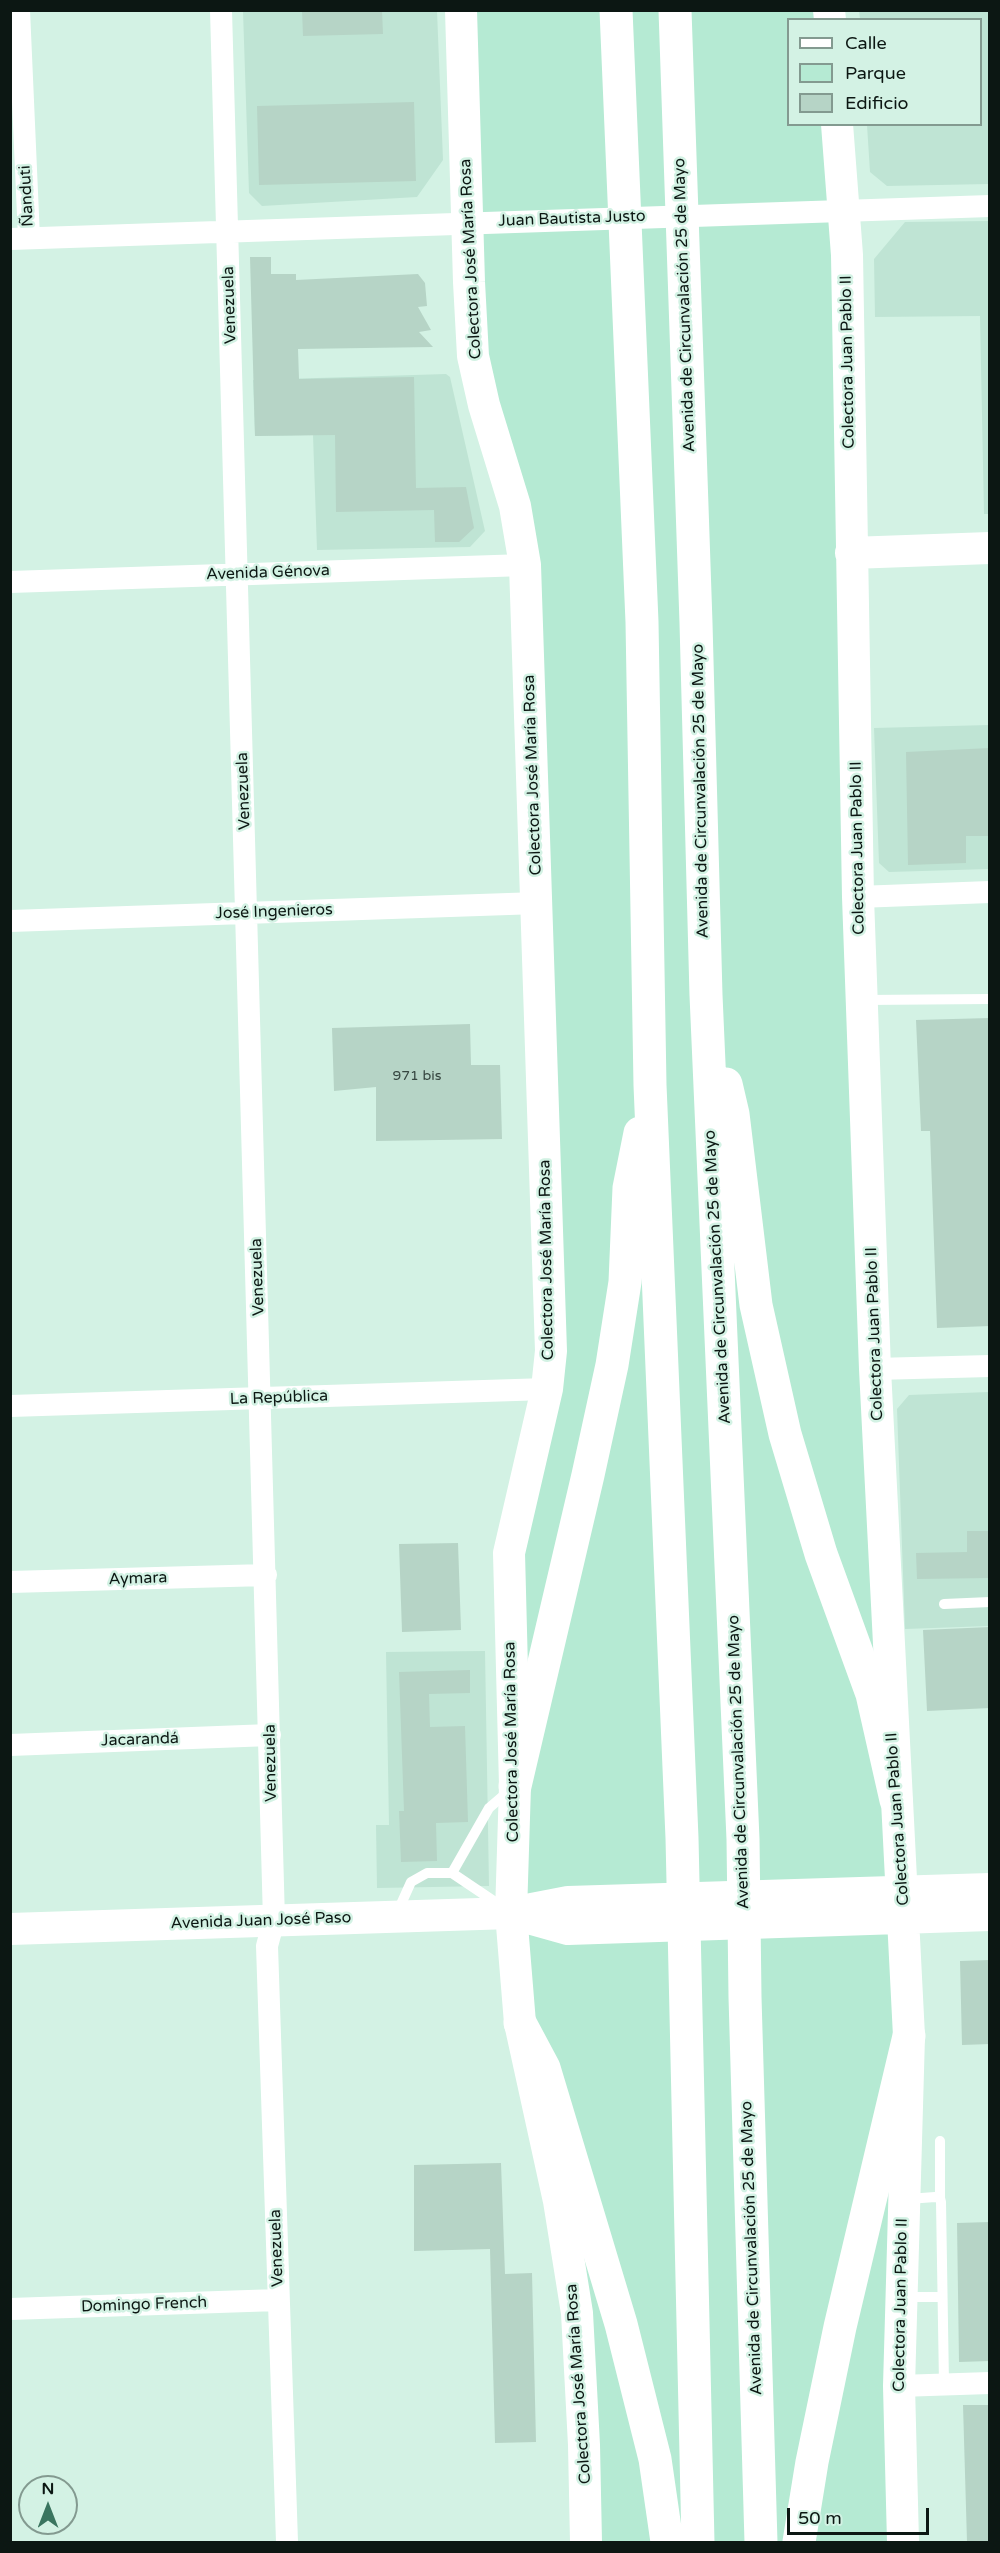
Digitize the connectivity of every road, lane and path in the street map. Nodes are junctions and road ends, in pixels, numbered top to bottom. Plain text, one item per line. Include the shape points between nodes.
1 (19, 10) edge
2 (221, 10) edge
3 (461, 10) edge
4 (616, 10) edge
5 (675, 10) edge
6 (837, 126) edge
7 (990, 206) edge
8 (843, 211) junction
9 (467, 222) junction
10 (228, 232) junction
11 (20, 238) edge
12 (990, 548) edge
13 (851, 552) junction
14 (525, 565) junction
15 (238, 574) junction
16 (10, 582) edge
17 (990, 892) edge
18 (858, 897) junction
19 (538, 903) junction
20 (248, 913) junction
21 (10, 921) edge
22 (706, 995) junction
23 (990, 999) edge
24 (862, 1000) junction
25 (650, 1084) junction
26 (990, 1366) edge
27 (876, 1369) junction
28 (547, 1389) junction
29 (262, 1398) junction
30 (10, 1406) edge
31 (266, 1575) junction
32 (10, 1582) edge
33 (990, 1602) edge
34 (944, 1604) dead end
35 (270, 1735) junction
36 (10, 1745) edge
37 (515, 1786) junction
38 (896, 1800) junction
39 (453, 1873) junction
40 (990, 1889) edge
41 (904, 1905) junction
42 (511, 1913) junction
43 (990, 1915) edge
44 (396, 1916) junction
45 (274, 1920) junction
46 (10, 1929) edge
47 (520, 2023) junction
48 (909, 2036) junction
49 (940, 2140) dead end
50 (940, 2198) junction
51 (904, 2200) junction
52 (901, 2297) junction
53 (942, 2297) junction
54 (278, 2300) junction
55 (10, 2309) edge
56 (990, 2383) edge
57 (944, 2384) junction
58 (899, 2386) junction
59 (287, 2542) edge
60 (586, 2542) edge
61 (667, 2542) edge
62 (698, 2542) edge
63 (761, 2542) edge
64 (799, 2542) edge
65 (903, 2542) edge

1 - 11 street, Ñanduti
2 - 10 street, Venezuela
3 - 9 main road, Colectora José María Rosa
4 - 25 highway via 642,622
5 - 22 highway, Avenida de Circunvalación 25 de Mayo
6 - 8 main road, Colectora Juan Pablo II
7 - 8 street, Juan Bautista Justo
8 - 9 street, Juan Bautista Justo
8 - 13 main road, Colectora Juan Pablo II
9 - 10 street, Juan Bautista Justo
9 - 14 main road, Colectora José María Rosa via 473,356 515,506
10 - 11 street, Juan Bautista Justo
10 - 15 street, Venezuela
12 - 13 main road
13 - 18 main road, Colectora Juan Pablo II
14 - 15 street, Avenida Génova
14 - 19 main road, Colectora José María Rosa
15 - 16 street, Avenida Génova
15 - 20 street, Venezuela
17 - 18 street
18 - 24 main road, Colectora Juan Pablo II
19 - 20 street, José Ingenieros
19 - 28 main road, Colectora José María Rosa via 551,1351
20 - 21 street, José Ingenieros
20 - 29 street, Venezuela
22 - 38 highway via 733,1114 756,1305 785,1434 821,1554 872,1694
22 - 63 highway, Avenida de Circunvalación 25 de Mayo via 744,1839
23 - 24 lane
24 - 27 main road, Colectora Juan Pablo II
25 - 37 highway via 629,1188 625,1282 612,1365
25 - 62 highway via 682,1838
26 - 27 street
27 - 38 main road, Colectora Juan Pablo II
28 - 29 street, La República
28 - 37 main road, Colectora José María Rosa via 509,1553
29 - 30 street, La República
29 - 31 street, Venezuela
31 - 32 street, Aymara
31 - 35 street, Venezuela
33 - 34 lane
35 - 36 street, Jacarandá
35 - 45 street, Venezuela
37 - 39 lane via 489,1808
37 - 42 main road, Colectora José María Rosa
38 - 41 main road, Colectora Juan Pablo II
39 - 42 lane
39 - 44 lane via 426,1873 411,1882
40 - 41 main road, Avenida Juan José Paso
41 - 42 main road, Avenida Juan José Paso via 568,1929
41 - 43 main road, Avenida Juan José Paso
41 - 48 main road, Colectora Juan Pablo II
42 - 44 main road, Avenida Juan José Paso
42 - 47 main road, Colectora José María Rosa
44 - 45 main road, Avenida Juan José Paso
45 - 46 main road, Avenida Juan José Paso
45 - 54 street, Venezuela via 267,1946
47 - 60 main road, Colectora José María Rosa via 559,2201 577,2313
47 - 61 highway via 543,2068 621,2324 655,2459
48 - 51 main road, Colectora Juan Pablo II
48 - 64 highway via 840,2327
49 - 50 lane
50 - 51 lane
50 - 53 lane
51 - 52 main road, Colectora Juan Pablo II
52 - 53 lane
52 - 58 main road, Colectora Juan Pablo II
53 - 57 lane
54 - 55 street, Domingo French
54 - 59 street, Venezuela
56 - 57 street
57 - 58 street
58 - 65 main road, Colectora Juan Pablo II

